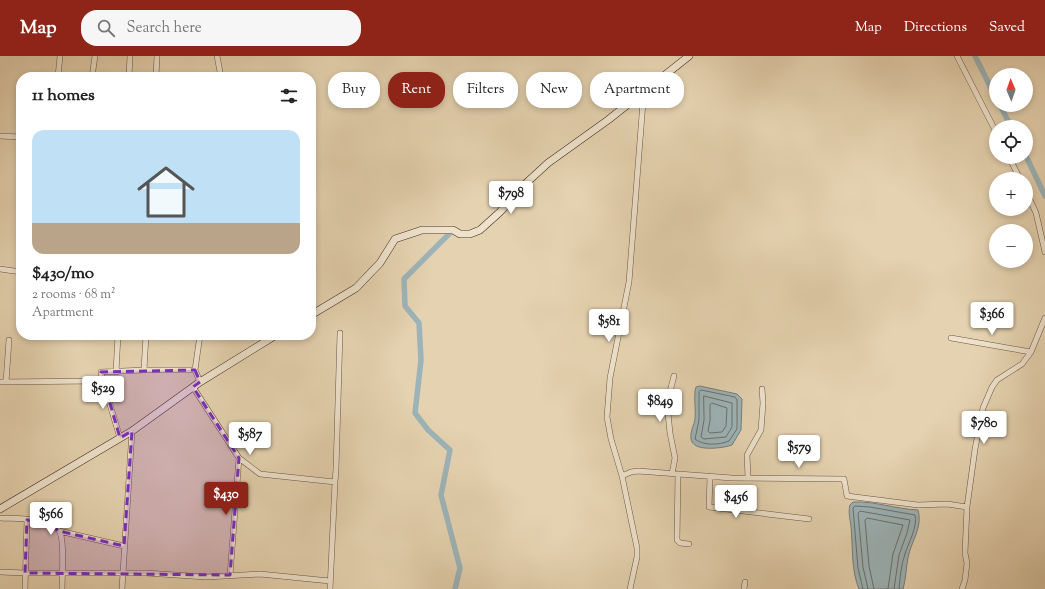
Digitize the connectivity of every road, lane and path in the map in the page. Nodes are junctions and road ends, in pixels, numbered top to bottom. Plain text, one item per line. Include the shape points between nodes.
1 (60, 56) edge
2 (95, 56) edge
3 (130, 56) edge
4 (157, 56) edge
5 (217, 56) edge
6 (689, 56) edge
7 (957, 56) edge
8 (58, 72) edge
9 (93, 72) edge
10 (129, 72) edge
11 (156, 72) edge
12 (220, 72) edge
13 (668, 72) edge
14 (623, 108) edge
15 (643, 108) edge
16 (990, 120) edge
17 (0, 136) edge
18 (16, 137) edge
19 (1033, 206) edge
20 (1045, 252) edge
21 (0, 269) edge
22 (16, 271) edge
23 (316, 312) edge
24 (1045, 318) edge
25 (340, 333) dead end
26 (951, 338) dead end
27 (9, 340) dead end
28 (118, 340) edge
29 (146, 340) edge
30 (199, 340) edge
31 (268, 340) edge
32 (1031, 352) junction
33 (144, 370) junction
34 (195, 370) junction
35 (116, 372) junction
36 (674, 376) dead end
37 (102, 378) junction
38 (3, 382) edge
39 (200, 382) junction
40 (193, 387) junction
41 (762, 389) dead end
42 (132, 431) junction
43 (120, 438) junction
44 (239, 458) junction
45 (675, 474) junction
46 (622, 476) junction
47 (710, 477) junction
48 (748, 477) junction
49 (335, 482) junction
50 (967, 507) junction
51 (0, 509) edge
52 (0, 518) edge
53 (809, 519) dead end
54 (27, 520) junction
55 (59, 531) junction
56 (689, 544) dead end
57 (124, 546) junction
58 (0, 572) edge
59 (62, 573) junction
60 (123, 573) junction
61 (25, 574) junction
62 (230, 576) junction
63 (330, 581) junction
64 (745, 582) dead end
65 (25, 589) edge
66 (62, 589) edge
67 (122, 589) edge
68 (330, 589) edge
69 (630, 589) edge
70 (744, 589) edge
71 (962, 589) edge

1 - 8 street
2 - 9 street
3 - 10 street
4 - 11 street
5 - 12 street
6 - 13 main road
7 - 16 street
14 - 23 main road via 548,164 480,230 460,234 453,230 422,230 395,239 380,263 356,288
15 - 46 street via 629,282 610,378 607,410 611,439
17 - 18 street
19 - 20 street
21 - 22 street
24 - 32 street
25 - 49 street
26 - 32 street
27 - 38 street
28 - 35 street
29 - 33 street
30 - 34 street
31 - 39 main road
32 - 50 street via 1022,364 997,380 983,408
33 - 34 street
33 - 35 street
34 - 39 street
35 - 37 street via 101,372
36 - 45 street via 667,403
37 - 38 street via 94,381
37 - 43 street
39 - 40 main road
40 - 42 main road
40 - 44 street
41 - 48 street via 761,430 747,455
42 - 43 main road
42 - 57 street
43 - 51 main road
44 - 49 street via 260,474
44 - 62 street
45 - 46 street via 638,471
45 - 47 street
45 - 56 street via 677,540
46 - 69 street via 637,552
47 - 48 street
47 - 53 street via 709,507
48 - 50 street via 844,479 847,496 918,505 947,504
49 - 63 street
50 - 71 street via 967,563
52 - 54 street
54 - 55 street via 48,522
54 - 61 street
55 - 57 street
55 - 59 street via 62,540
57 - 60 street
58 - 61 street
59 - 60 street
59 - 61 street
59 - 66 street
60 - 62 street
60 - 67 street
61 - 65 street
62 - 63 street via 260,574
63 - 68 street
64 - 70 street

